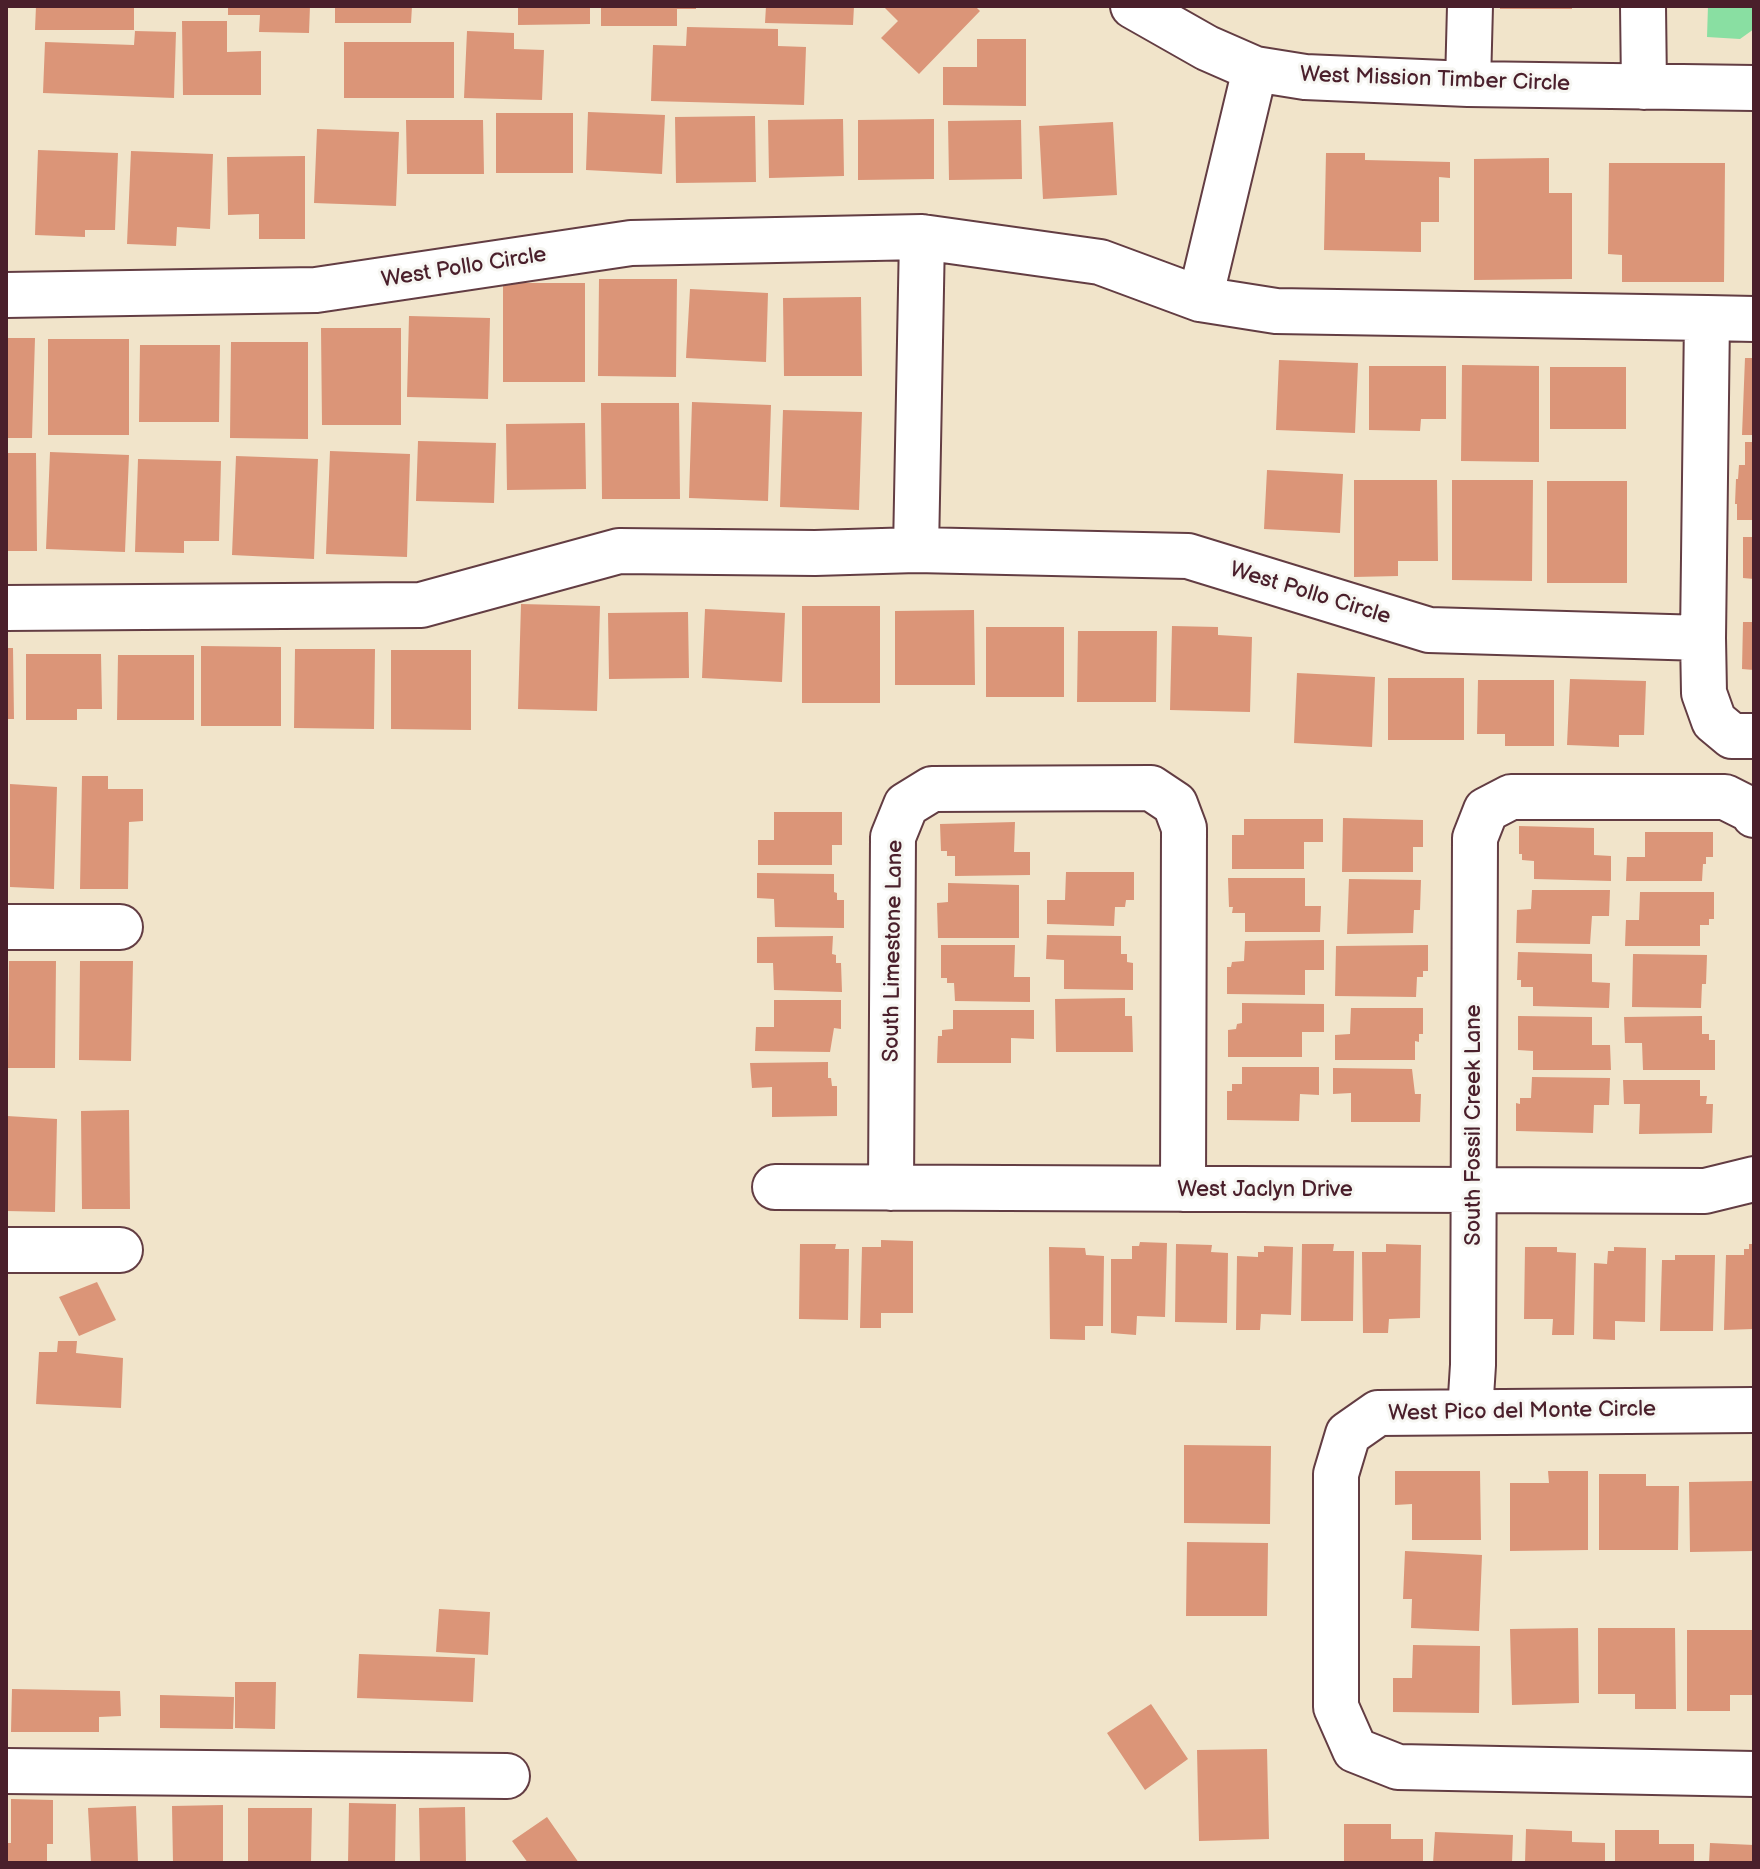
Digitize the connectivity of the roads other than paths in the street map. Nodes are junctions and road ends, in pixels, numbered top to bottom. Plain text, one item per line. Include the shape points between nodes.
1 (1133, 6) edge
2 (1470, 6) edge
3 (1643, 6) edge
4 (1255, 69) junction
5 (1468, 84) junction
6 (1644, 87) junction
7 (1754, 88) edge
8 (922, 237) junction
9 (6, 295) edge
10 (1200, 299) junction
11 (1707, 318) junction
12 (1754, 319) edge
13 (916, 550) junction
14 (6, 608) edge
15 (1703, 638) junction
16 (1754, 736) edge
17 (1754, 815) edge
18 (6, 927) edge
19 (120, 927) dead end
20 (1754, 1179) edge
21 (775, 1187) dead end
22 (891, 1188) junction
23 (1183, 1189) junction
24 (1473, 1190) junction
25 (6, 1250) edge
26 (120, 1250) dead end
27 (1754, 1410) edge
28 (1470, 1412) junction
29 (6, 1771) edge
30 (1754, 1774) edge
31 (507, 1776) dead end

1 - 4 street, West Mission Timber Circle
2 - 5 street
3 - 6 street
4 - 5 street, West Mission Timber Circle via 1305,77
4 - 10 street
5 - 6 street, West Mission Timber Circle
6 - 7 street, West Mission Timber Circle
8 - 9 street, West Pollo Circle via 631,243 316,290
8 - 10 street, West Pollo Circle via 1100,262
8 - 13 street
10 - 11 street, West Pollo Circle via 1276,311
11 - 12 street, West Pollo Circle
11 - 15 street
13 - 14 street, West Pollo Circle via 619,551 421,605
13 - 15 street, West Pollo Circle via 1188,556 1429,630
15 - 16 street via 1704,693 1714,721 1732,736
17 - 24 street, South Fossil Creek Lane via 1725,797 1511,797 1486,810 1475,838
18 - 19 street
20 - 24 street, West Jaclyn Drive via 1705,1191
21 - 22 street, West Jaclyn Drive
22 - 23 street, West Jaclyn Drive
22 - 23 street, South Limestone Lane via 893,837 906,805 932,789 1151,788 1175,804 1184,828
23 - 24 street, West Jaclyn Drive
24 - 28 street, South Fossil Creek Lane
25 - 26 street
27 - 28 street, West Pico del Monte Circle
28 - 30 street, West Pico del Monte Circle via 1378,1413 1348,1434 1336,1474 1336,1707 1355,1750 1398,1767
29 - 31 street

